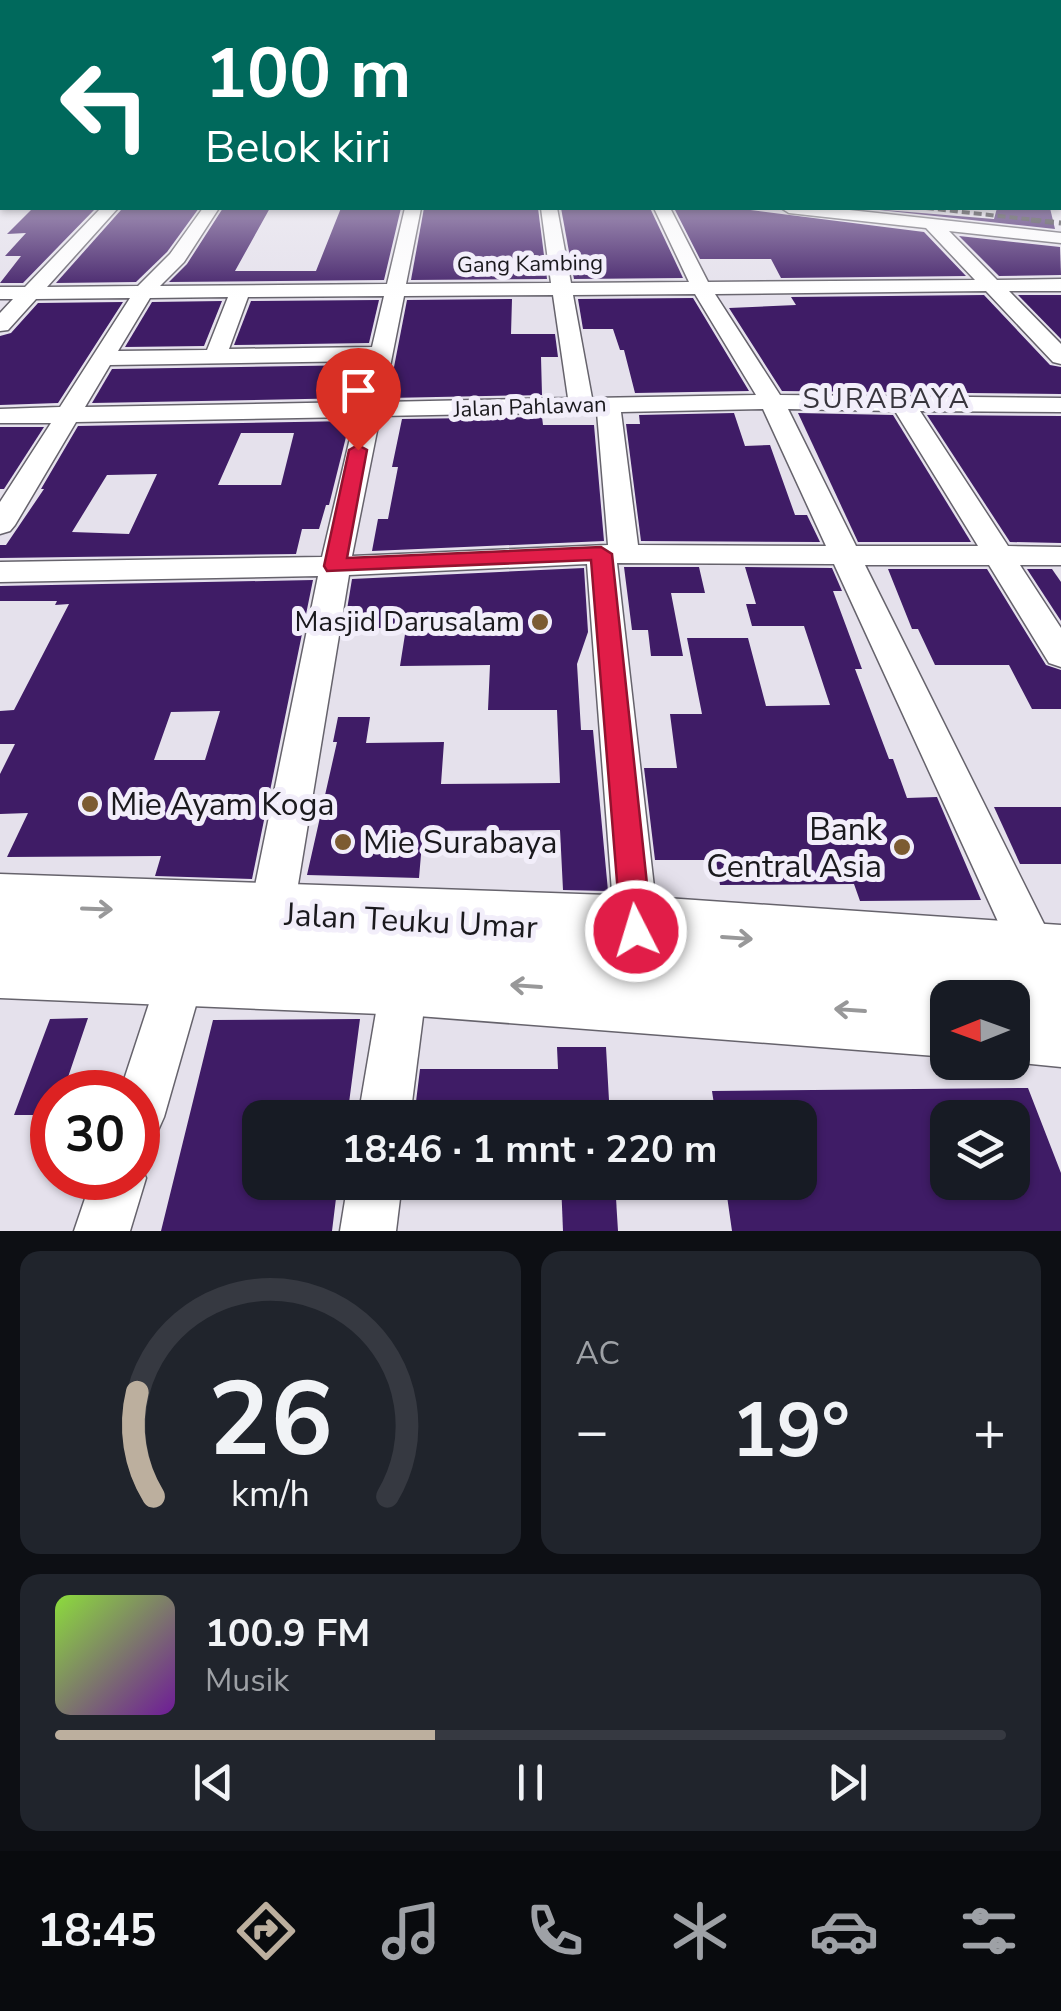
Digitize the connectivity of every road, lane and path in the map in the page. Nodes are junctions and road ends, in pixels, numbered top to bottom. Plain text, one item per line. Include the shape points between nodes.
1 (108, 210) edge
2 (210, 210) edge
3 (412, 210) edge
4 (548, 210) edge
5 (663, 210) edge
6 (809, 210) edge
7 (931, 222) junction
8 (1061, 238) edge
9 (1061, 285) edge
10 (994, 286) junction
11 (701, 287) junction
12 (564, 288) junction
13 (144, 292) junction
14 (240, 292) junction
15 (392, 292) junction
16 (0, 293) edge
17 (29, 293) junction
18 (0, 325) edge
19 (378, 354) junction
20 (215, 356) junction
21 (103, 358) junction
22 (1061, 358) edge
23 (772, 402) junction
24 (594, 405) junction
25 (904, 405) junction
26 (1061, 405) edge
27 (366, 412) junction
28 (69, 414) junction
29 (0, 416) edge
30 (0, 525) edge
31 (612, 554) junction
32 (999, 556) junction
33 (1061, 556) edge
34 (845, 557) junction
35 (335, 566) junction
36 (0, 572) edge
37 (1061, 654) edge
38 (271, 915) junction
39 (4, 923) edge
40 (636, 931) junction
41 (184, 967) junction
42 (405, 977) junction
43 (1049, 1003) edge
44 (930, 1016) edge
45 (153, 1070) edge
46 (387, 1100) edge
47 (112, 1200) edge
48 (372, 1200) edge
49 (102, 1231) edge
50 (368, 1231) edge

1 - 17 street
2 - 13 street
3 - 15 street
4 - 12 street
5 - 11 street
6 - 7 street
7 - 8 street
7 - 10 street
9 - 10 street, Gang Kambing
10 - 11 street, Gang Kambing
10 - 22 street
11 - 12 street, Gang Kambing
11 - 23 street
12 - 15 street, Gang Kambing
12 - 24 street
13 - 14 street, Gang Kambing
13 - 17 street, Gang Kambing
13 - 21 street
14 - 15 street, Gang Kambing
14 - 20 street
15 - 19 street
16 - 17 street, Gang Kambing
17 - 18 street
19 - 20 street
19 - 27 street
20 - 21 street
21 - 28 street
23 - 24 street, Jalan Pahlawan
23 - 25 street, Jalan Pahlawan
23 - 34 street
24 - 27 street, Jalan Pahlawan
24 - 31 street
25 - 26 street, Jalan Pahlawan
25 - 32 street
27 - 28 street, Jalan Pahlawan
27 - 35 street
28 - 29 street, Jalan Pahlawan
28 - 30 street
31 - 34 street
31 - 35 street
31 - 40 street
32 - 33 street
32 - 34 street
32 - 37 street
34 - 43 street
35 - 36 street
35 - 38 street
39 -> 38 highway, Jalan Teuku Umar
38 - 40 highway, Jalan Teuku Umar
39 - 41 highway, Jalan Teuku Umar
40 -> 43 highway, Jalan Teuku Umar
41 - 42 highway, Jalan Teuku Umar
41 - 45 street
44 -> 42 highway, Jalan Teuku Umar
42 - 46 street
47 - 49 street
48 - 50 street

